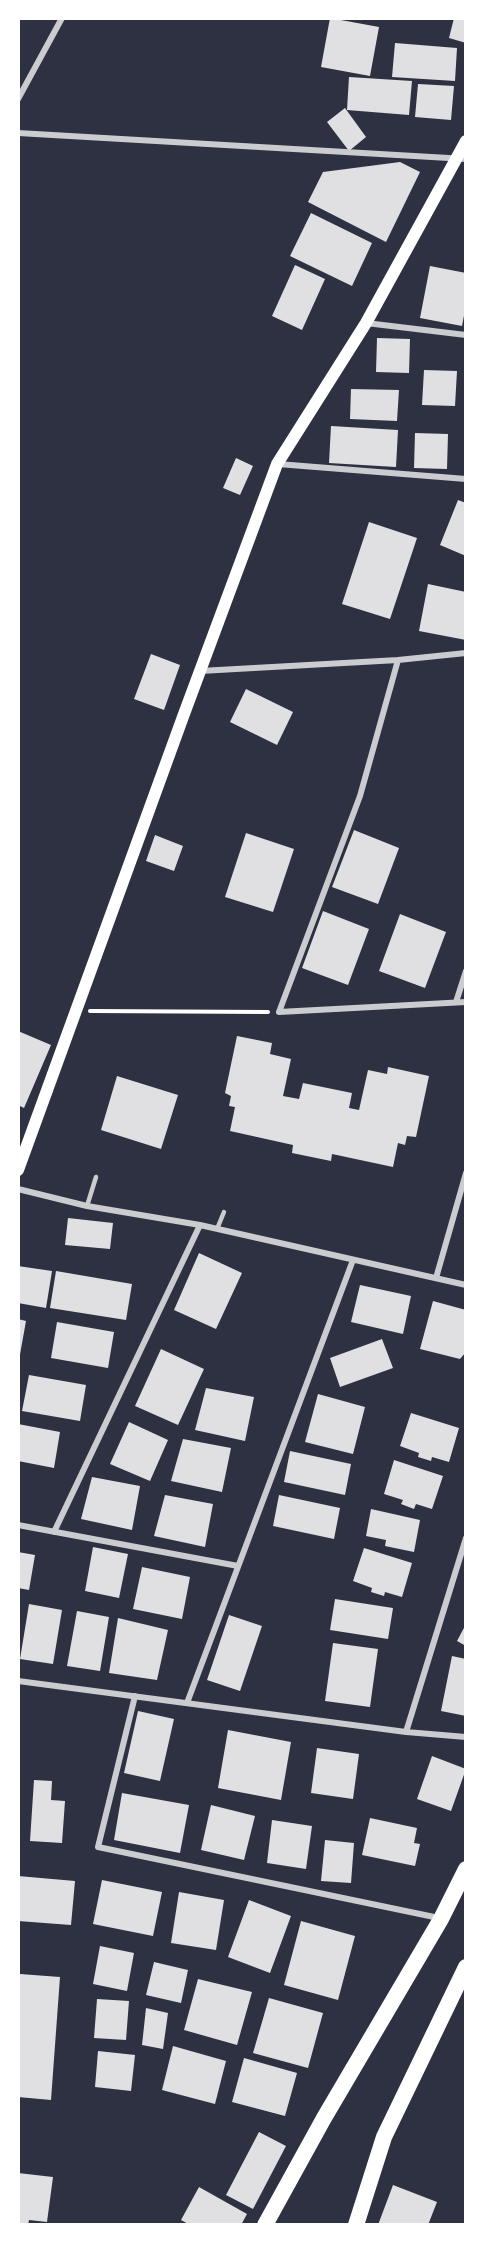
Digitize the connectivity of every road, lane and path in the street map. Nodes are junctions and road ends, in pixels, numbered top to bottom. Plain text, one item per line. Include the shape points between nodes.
1 (62, 18) edge
2 (18, 99) edge
3 (18, 133) edge
4 (466, 141) edge
5 (461, 159) edge
6 (366, 323) junction
7 (466, 335) edge
8 (277, 464) junction
9 (466, 478) edge
10 (466, 653) edge
11 (398, 660) junction
12 (200, 671) junction
13 (466, 971) edge
14 (456, 1002) junction
15 (466, 1002) edge
16 (77, 1011) junction
17 (279, 1012) junction
18 (18, 1170) edge
19 (466, 1173) edge
20 (96, 1178) dead end
21 (18, 1189) edge
22 (87, 1206) junction
23 (224, 1212) dead end
24 (200, 1225) junction
25 (217, 1229) junction
26 (353, 1260) junction
27 (436, 1278) junction
28 (466, 1285) edge
29 (18, 1525) edge
30 (54, 1532) junction
31 (466, 1538) edge
32 (238, 1566) junction
33 (18, 1681) edge
34 (135, 1696) junction
35 (187, 1703) junction
36 (406, 1732) junction
37 (466, 1737) edge
38 (466, 1869) edge
39 (441, 1919) junction
40 (466, 1967) edge
41 (265, 2225) edge
42 (356, 2225) edge

1 - 2 street
3 - 5 street
4 - 5 main road
5 - 6 main road
6 - 7 street
6 - 8 main road
8 - 9 street
8 - 12 main road
10 - 11 street
11 - 12 street
11 - 17 street via 360,796
12 - 16 main road
13 - 14 street
14 - 15 street
14 - 17 street
16 - 17 path
16 - 18 main road
19 - 27 street
20 - 22 lane
21 - 22 street
22 - 24 street
23 - 25 lane
24 - 25 street
24 - 30 street
25 - 26 street
26 - 27 street
26 - 32 street
27 - 28 street
29 - 30 street
30 - 32 street
31 - 36 street
32 - 35 street
33 - 34 street
34 - 35 street
34 - 39 street via 98,1847
35 - 36 street
36 - 37 street
38 - 39 highway
39 - 41 highway
40 - 42 highway via 384,2137

